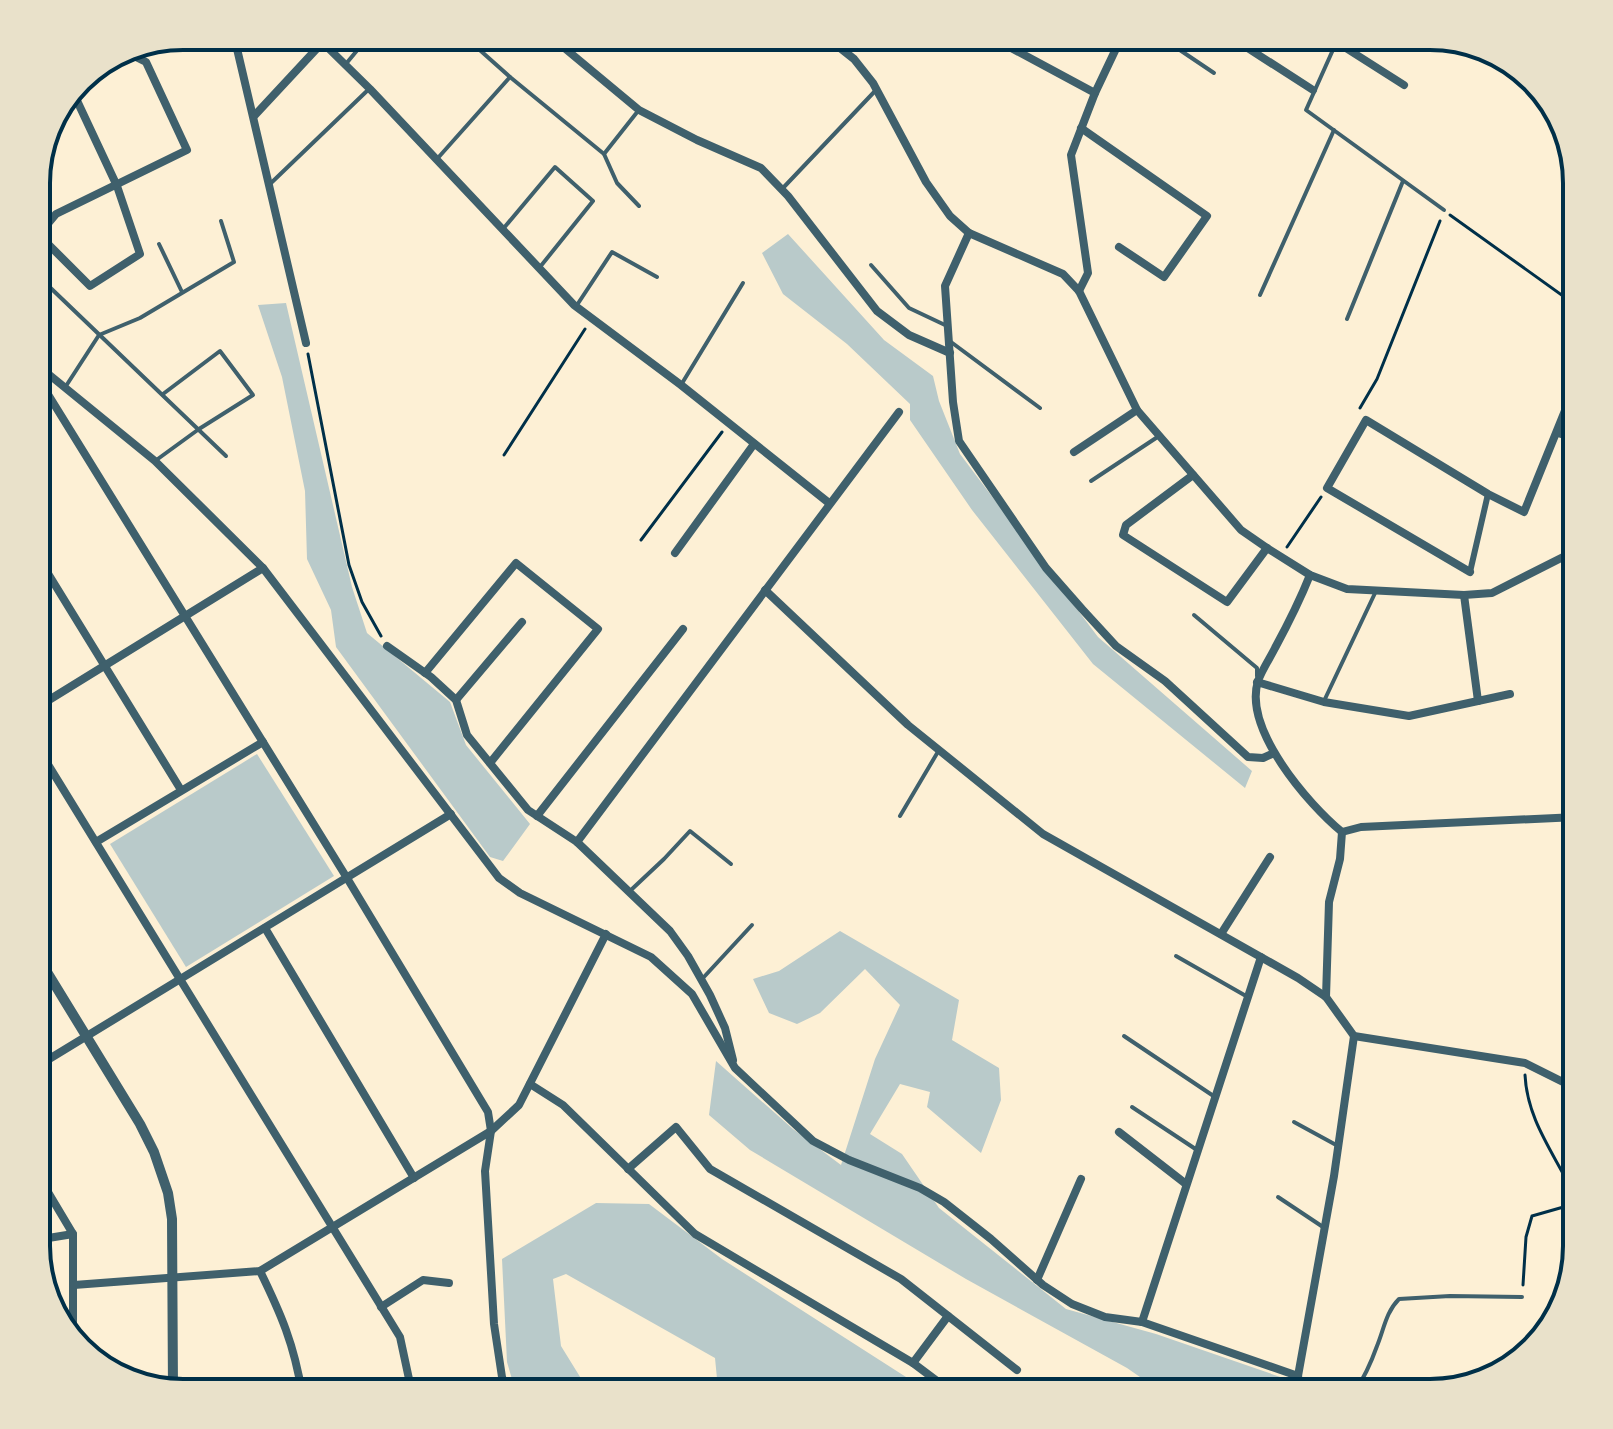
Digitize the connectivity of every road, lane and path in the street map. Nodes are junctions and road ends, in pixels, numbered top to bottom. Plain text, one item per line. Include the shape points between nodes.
1 (238, 50) edge
2 (310, 50) edge
3 (330, 50) edge
4 (357, 50) edge
5 (480, 50) edge
6 (567, 50) edge
7 (843, 50) edge
8 (1015, 50) edge
9 (1115, 50) edge
10 (1180, 50) edge
11 (1251, 50) edge
12 (1333, 50) edge
13 (1347, 50) edge
14 (138, 58) edge
15 (344, 65) junction
16 (1214, 73) dead end
17 (510, 77) junction
18 (1404, 85) dead end
19 (370, 89) junction
20 (877, 89) junction
21 (1313, 90) junction
22 (1095, 93) junction
23 (77, 102) edge
24 (639, 110) junction
25 (255, 115) junction
26 (1081, 128) junction
27 (1334, 130) junction
28 (604, 154) junction
29 (435, 160) junction
30 (1403, 181) junction
31 (270, 184) junction
32 (117, 186) junction
33 (781, 189) junction
34 (639, 206) dead end
35 (1444, 210) junction
36 (50, 221) edge
37 (221, 221) dead end
38 (502, 230) junction
39 (969, 233) junction
40 (159, 244) dead end
41 (1119, 247) dead end
42 (50, 248) edge
43 (871, 265) dead end
44 (539, 269) junction
45 (657, 277) dead end
46 (743, 283) dead end
47 (50, 288) edge
48 (1079, 291) junction
49 (183, 293) junction
50 (1260, 295) dead end
51 (1563, 296) edge
52 (576, 307) junction
53 (592, 319) junction
54 (1347, 319) dead end
55 (948, 326) junction
56 (99, 335) junction
57 (949, 341) junction
58 (306, 343) joint
59 (950, 353) junction
60 (50, 374) edge
61 (681, 385) junction
62 (66, 386) junction
63 (162, 395) junction
64 (50, 398) edge
65 (1040, 408) dead end
66 (1137, 410) junction
67 (899, 412) dead end
68 (1563, 419) edge
69 (1366, 420) junction
70 (729, 423) junction
71 (199, 429) junction
72 (1558, 433) junction
73 (1563, 435) edge
74 (1159, 436) junction
75 (754, 444) junction
76 (1074, 452) dead end
77 (504, 455) dead end
78 (226, 456) dead end
79 (155, 461) junction
80 (1193, 475) junction
81 (1091, 481) dead end
82 (1327, 488) junction
83 (1488, 494) junction
84 (829, 503) junction
85 (641, 540) dead end
86 (1267, 548) junction
87 (675, 553) dead end
88 (1280, 557) junction
89 (1563, 557) edge
90 (263, 568) junction
91 (1470, 572) joint
92 (1310, 575) junction
93 (50, 577) edge
94 (765, 590) junction
95 (1376, 591) junction
96 (1464, 595) junction
97 (1194, 615) dead end
98 (185, 616) junction
99 (522, 622) dead end
100 (683, 629) dead end
101 (387, 646) joint
102 (104, 666) junction
103 (425, 673) junction
104 (1257, 682) junction
105 (1510, 694) dead end
106 (50, 699) edge
107 (456, 700) junction
108 (1478, 701) junction
109 (1324, 702) junction
110 (263, 742) junction
111 (939, 750) junction
112 (1274, 753) junction
113 (490, 763) junction
114 (50, 768) edge
115 (181, 790) junction
116 (451, 814) junction
117 (537, 816) junction
118 (900, 816) dead end
119 (1563, 818) edge
120 (1342, 832) junction
121 (96, 842) junction
122 (577, 842) junction
123 (1270, 857) dead end
124 (731, 864) dead end
125 (347, 878) junction
126 (629, 892) junction
127 (752, 925) dead end
128 (265, 928) junction
129 (606, 934) junction
130 (1221, 934) junction
131 (1176, 956) dead end
132 (1261, 957) junction
133 (50, 977) edge
134 (181, 979) junction
135 (701, 980) junction
136 (1326, 997) junction
137 (1248, 998) junction
138 (1124, 1036) dead end
139 (1354, 1036) junction
140 (87, 1037) junction
141 (50, 1059) edge
142 (1525, 1063) junction
143 (735, 1068) junction
144 (1563, 1082) edge
145 (530, 1084) junction
146 (1215, 1097) junction
147 (1132, 1107) dead end
148 (1294, 1122) dead end
149 (491, 1131) junction
150 (1119, 1132) dead end
151 (1338, 1146) junction
152 (1197, 1150) junction
153 (628, 1169) junction
154 (1563, 1173) edge
155 (414, 1178) junction
156 (1081, 1179) dead end
157 (1186, 1184) junction
158 (50, 1195) edge
159 (1278, 1197) dead end
160 (1563, 1209) edge
161 (332, 1227) junction
162 (1325, 1228) junction
163 (73, 1234) junction
164 (50, 1238) edge
165 (260, 1271) junction
166 (174, 1276) junction
167 (1037, 1280) junction
168 (449, 1283) dead end
169 (74, 1285) junction
170 (1522, 1297) joint
171 (381, 1307) junction
172 (948, 1316) junction
173 (73, 1322) edge
174 (1142, 1322) junction
175 (913, 1363) junction
176 (1017, 1370) dead end
177 (1298, 1376) junction
178 (173, 1378) edge
179 (300, 1379) edge
180 (409, 1379) edge
181 (503, 1379) edge
182 (934, 1379) edge
183 (1299, 1379) edge
184 (1363, 1379) edge

1 - 25 street
2 - 25 street
3 - 15 street
4 - 15 lane
5 - 17 lane
6 - 24 street
7 - 20 street
8 - 22 street
9 - 22 street
10 - 16 lane
11 - 21 street
12 - 21 lane
13 - 18 street
14 - 32 street via 146,62 187,150
15 - 19 street
17 - 28 lane
17 - 29 lane
19 - 29 street
19 - 31 lane
20 - 33 lane
20 - 39 street via 926,182
21 - 27 lane via 1306,110
22 - 26 street
23 - 32 street
24 - 28 lane
24 - 33 street via 761,168
25 - 31 street
26 - 41 street via 1207,216 1164,277
26 - 48 street via 1071,155 1088,273
27 - 30 lane
27 - 50 lane
28 - 34 lane via 617,183
29 - 38 street
30 - 35 lane
30 - 54 lane
31 - 58 street
32 - 36 street
32 - 42 street via 140,254 90,286
33 - 59 street via 877,311 909,335
35 - 51 path
35 - 69 path via 1377,379 1359,408
37 - 49 lane via 234,262
38 - 44 street
38 - 44 lane via 555,167 593,201
39 - 48 street via 1063,274
39 - 55 street via 945,286
40 - 49 lane
43 - 55 lane via 909,308
44 - 52 street
45 - 52 lane via 612,252
46 - 61 lane
47 - 56 lane
48 - 66 street
49 - 56 lane
52 - 53 street
53 - 61 street
53 - 77 path
55 - 57 street
56 - 62 lane
56 - 63 lane
57 - 59 street
57 - 65 lane
58 - 101 path via 349,565
59 - 112 street via 959,441 1046,568 1116,646 1165,681 1248,757
60 - 62 street
61 - 70 street
62 - 79 street
63 - 71 lane
63 - 71 lane via 220,351 253,395
64 - 98 street
66 - 74 street
66 - 76 street
67 - 84 street
68 - 72 street
69 - 82 street
69 - 83 street
70 - 75 street
70 - 85 path
71 - 78 lane
71 - 79 lane
72 - 73 street
72 - 83 street via 1524,512
74 - 80 street
74 - 81 lane
75 - 84 street
75 - 87 street
79 - 90 street
80 - 86 street via 1241,530
80 - 86 street via 1126,525 1123,535 1227,602
82 - 88 path
82 - 91 street
83 - 91 street
84 - 94 street
86 - 88 street
88 - 92 street
89 - 96 street via 1492,593
90 - 98 street
90 - 116 street
92 - 95 street via 1347,589
92 - 104 street
93 - 102 street
94 - 111 street
94 - 122 street
95 - 96 street
95 - 109 lane
96 - 108 street
97 - 104 lane via 1257,668
98 - 102 street
98 - 110 street
99 - 107 street
100 - 117 street
101 - 103 street
102 - 106 street
102 - 115 street
103 - 107 street
103 - 113 street via 516,563 598,629
104 - 109 street
104 - 112 street via 1259,723
105 - 108 street
107 - 113 street via 467,735
108 - 109 street via 1409,716
110 - 115 street
110 - 125 street
111 - 118 lane
111 - 130 street via 1043,834
112 - 120 street
113 - 117 street
114 - 121 street
115 - 121 street
116 - 125 street
116 - 129 street via 499,878
117 - 122 street
119 - 120 street
120 - 136 street via 1329,902
121 - 134 street
122 - 126 street
123 - 130 street
124 - 126 lane via 690,831
125 - 128 street
125 - 149 street via 488,1112
126 - 135 street via 670,931
127 - 135 lane
128 - 134 street
128 - 155 street
129 - 143 street via 651,957 692,994
129 - 145 street
130 - 132 street
131 - 137 lane
132 - 136 street
132 - 137 street
133 - 140 street
134 - 140 street
134 - 161 street
135 - 143 street via 725,1028
136 - 139 street
137 - 146 street
138 - 146 lane
139 - 142 street
139 - 151 street
140 - 141 street
140 - 166 street via 154,1152 168,1193
142 - 144 street
142 - 154 path via 1536,1124
143 - 167 street via 813,1141 944,1202
145 - 149 street via 519,1105
145 - 153 street via 563,1105
146 - 152 street
147 - 152 lane
148 - 151 lane
149 - 155 street
149 - 181 street via 485,1171
150 - 157 street
151 - 162 street
152 - 157 street
153 - 172 street via 676,1127 710,1169 901,1279
153 - 175 street via 695,1234
155 - 161 street
156 - 167 street
157 - 174 street
158 - 163 street
159 - 162 lane
160 - 170 path via 1532,1216
161 - 165 street
161 - 171 street
162 - 177 street
163 - 164 street
163 - 169 street
165 - 166 street
165 - 179 street via 286,1324
166 - 169 street
166 - 178 street
167 - 174 street via 1105,1317
168 - 171 street via 423,1280
169 - 173 street
170 - 184 lane via 1399,1299 1390,1309
171 - 180 street via 400,1337
172 - 175 street
172 - 176 street
174 - 177 street
175 - 182 street
177 - 183 street

